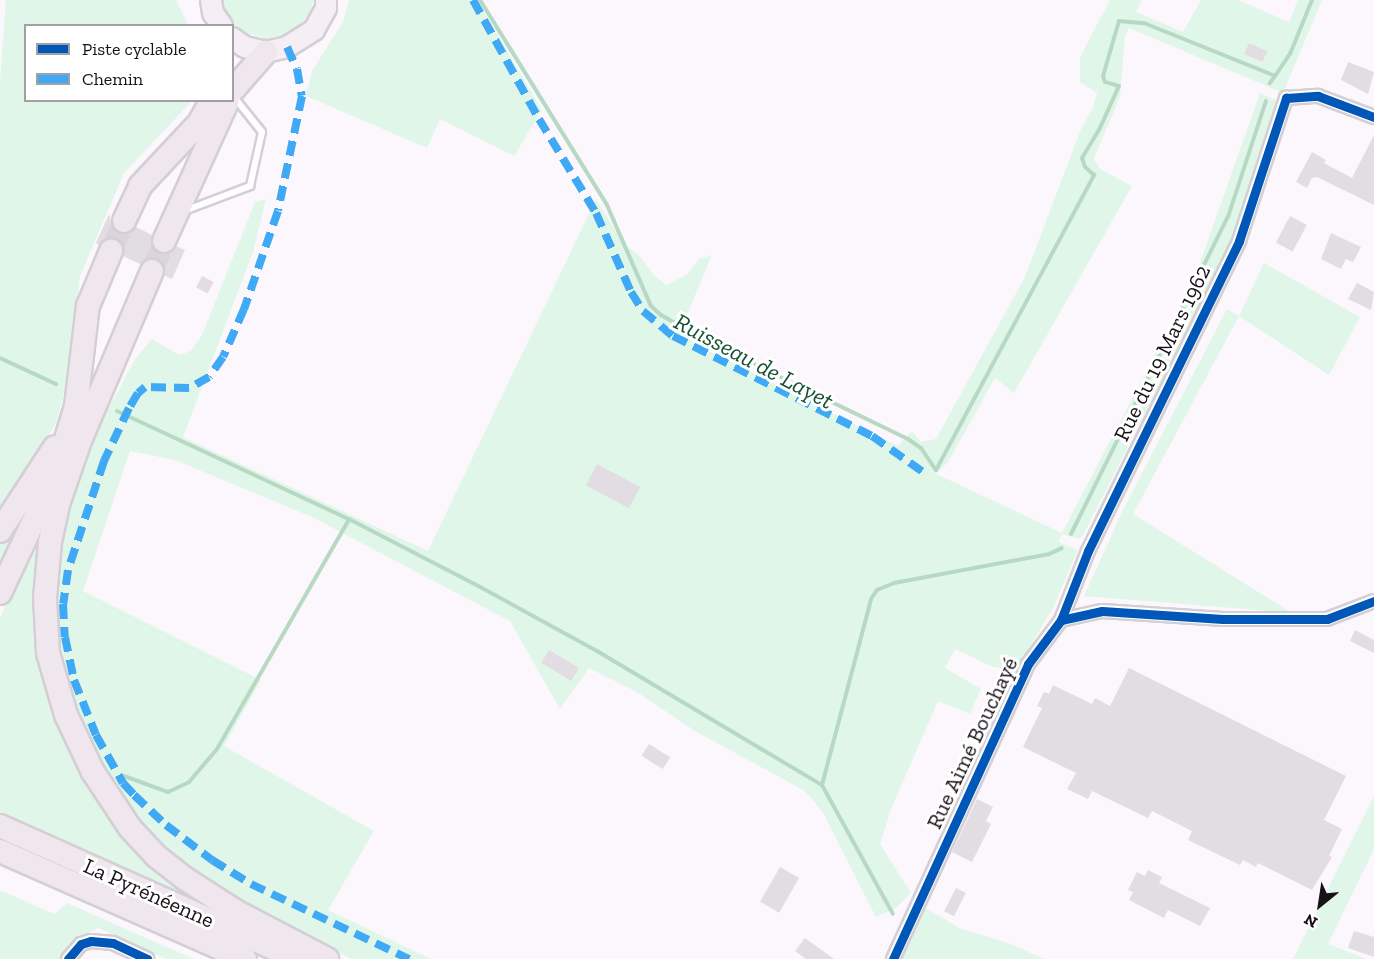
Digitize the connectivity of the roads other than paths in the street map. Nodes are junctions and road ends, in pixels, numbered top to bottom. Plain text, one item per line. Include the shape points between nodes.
1 (212, 0) edge
2 (326, 0) edge
3 (221, 24) edge
4 (234, 39) edge
5 (266, 51) junction
6 (234, 91) edge
7 (234, 96) edge
8 (211, 102) edge
9 (227, 102) edge
10 (1374, 117) edge
11 (175, 215) junction
12 (124, 221) tunnel mouth
13 (164, 240) tunnel mouth
14 (111, 251) tunnel mouth
15 (152, 271) tunnel mouth
16 (75, 432) junction
17 (0, 531) edge
18 (0, 593) edge
19 (1374, 601) edge
20 (1061, 620) junction
21 (0, 826) edge
22 (0, 851) edge
23 (68, 959) edge
24 (148, 959) edge
25 (245, 959) edge
26 (297, 959) edge
27 (327, 959) edge
28 (893, 959) edge

1 - 3 main road via 213,13
2 - 5 main road via 314,30 299,43
4 - 5 main road
5 - 6 highway
7 - 11 lane via 261,132 250,186
8 - 12 highway via 199,123 140,186
9 - 11 highway
10 - 20 street, Rue du 19 Mars 1962 via 1318,96 1286,98 1239,241 1088,551
11 - 13 highway
14 - 16 highway via 88,306
15 - 16 highway
16 - 17 highway
16 - 18 highway
16 - 27 highway via 50,542 45,598 48,653 66,715 88,762 130,828 156,856 237,912
19 - 20 street via 1327,619 1223,619 1102,611
20 - 28 street, Rue Aimé Bouchayé via 1028,663
21 - 26 highway, La Pyrénéenne
22 - 25 highway, La Pyrénéenne
23 - 24 street via 81,944 91,941 113,943

